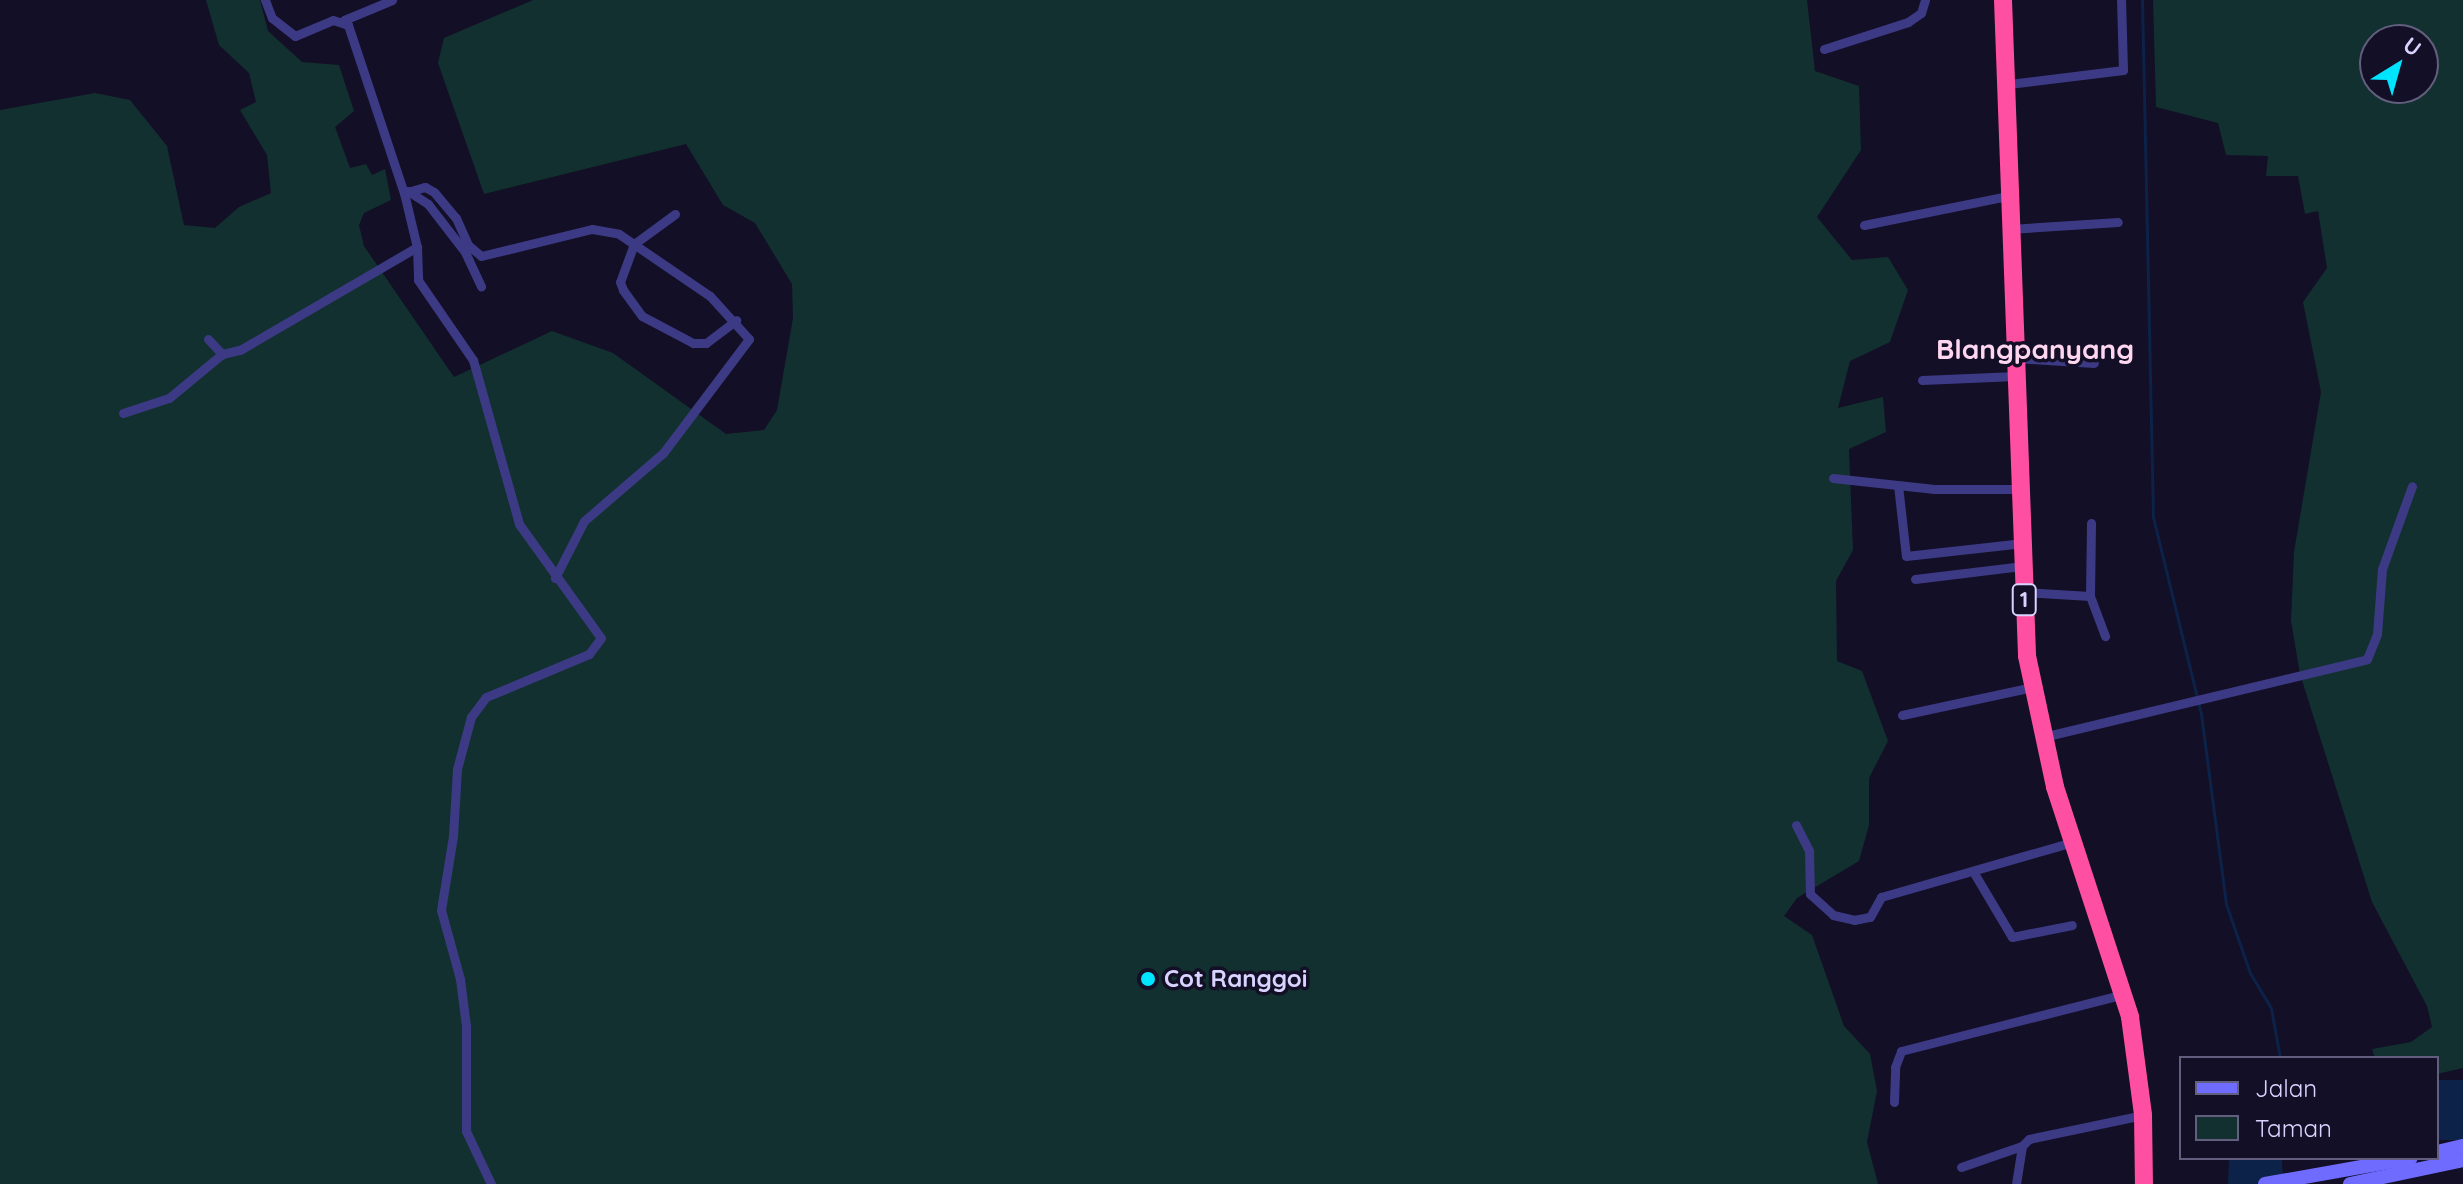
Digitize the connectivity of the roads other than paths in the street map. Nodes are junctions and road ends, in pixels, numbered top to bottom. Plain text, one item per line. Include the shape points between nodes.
1 (265, 0) edge
2 (392, 0) edge
3 (1925, 0) edge
4 (2003, 0) edge
5 (2121, 0) edge
6 (344, 20) junction
7 (1824, 49) dead end
8 (2009, 84) junction
9 (406, 192) junction
10 (2008, 196) junction
11 (675, 214) dead end
12 (2118, 222) dead end
13 (1864, 225) dead end
14 (2010, 229) junction
15 (634, 244) junction
16 (417, 247) junction
17 (481, 287) dead end
18 (736, 320) junction
19 (208, 339) dead end
20 (222, 354) junction
21 (2094, 363) dead end
22 (2015, 367) junction
23 (1922, 380) dead end
24 (123, 413) dead end
25 (1833, 478) dead end
26 (1898, 485) junction
27 (2412, 486) dead end
28 (2021, 489) junction
29 (2091, 523) dead end
30 (2023, 543) junction
31 (2023, 566) junction
32 (555, 578) junction
33 (1915, 579) dead end
34 (2024, 592) junction
35 (2090, 596) junction
36 (2105, 636) dead end
37 (2033, 687) junction
38 (1902, 715) dead end
39 (2043, 737) junction
40 (1796, 825) dead end
41 (2073, 842) junction
42 (1974, 873) junction
43 (2072, 925) dead end
44 (2124, 994) junction
45 (1894, 1102) dead end
46 (2143, 1115) junction
47 (2022, 1146) junction
48 (2463, 1146) edge
49 (2439, 1152) edge
50 (2401, 1160) edge
51 (2463, 1160) edge
52 (1961, 1167) dead end
53 (491, 1184) edge
54 (2016, 1184) edge
55 (2144, 1184) edge
56 (2265, 1184) edge
57 (2350, 1184) edge

1 - 6 street via 272,18 295,36
2 - 6 street
3 - 7 street via 1908,22
4 - 8 highway, 1
5 - 8 street via 2123,70
6 - 9 street
8 - 10 highway, 1
9 - 15 street via 425,187 434,192 481,256 592,229 619,234
9 - 16 street
9 - 17 street via 428,204 465,252
10 - 13 street
10 - 14 highway, 1
11 - 15 street
12 - 14 street
14 - 22 highway, 1
15 - 18 street via 699,287
15 - 18 street via 620,282 642,316 693,343 706,343
16 - 20 street via 240,350
16 - 32 street via 418,280 469,352 519,524
18 - 32 street via 749,343 727,364 663,453 584,521
19 - 20 street
20 - 24 street via 169,398
21 - 22 street
22 - 23 street
22 - 28 highway, 1
25 - 26 street
26 - 28 street
26 - 30 street via 1906,556
27 - 39 street via 2382,569 2370,656
28 - 30 highway, 1
29 - 35 street
30 - 31 highway, 1
31 - 33 street
31 - 34 highway, 1
32 - 53 street via 598,631 598,646 493,692 475,709 457,769 453,836 442,894 443,923 460,979 466,1026 466,1131
34 - 35 street
34 - 37 highway, 1
35 - 36 street
37 - 38 street
37 - 39 highway, 1
39 - 41 highway, 1
40 - 42 street via 1809,851 1810,894 1845,919 1870,917 1881,897
41 - 42 street
41 - 44 highway, 1
42 - 43 street via 2012,937
44 - 45 street via 1901,1051
44 - 46 highway, 1
46 - 47 street via 2038,1134
46 - 55 highway, 1
47 - 52 street
47 - 54 street
48 - 49 street
50 - 56 street
51 - 57 street

